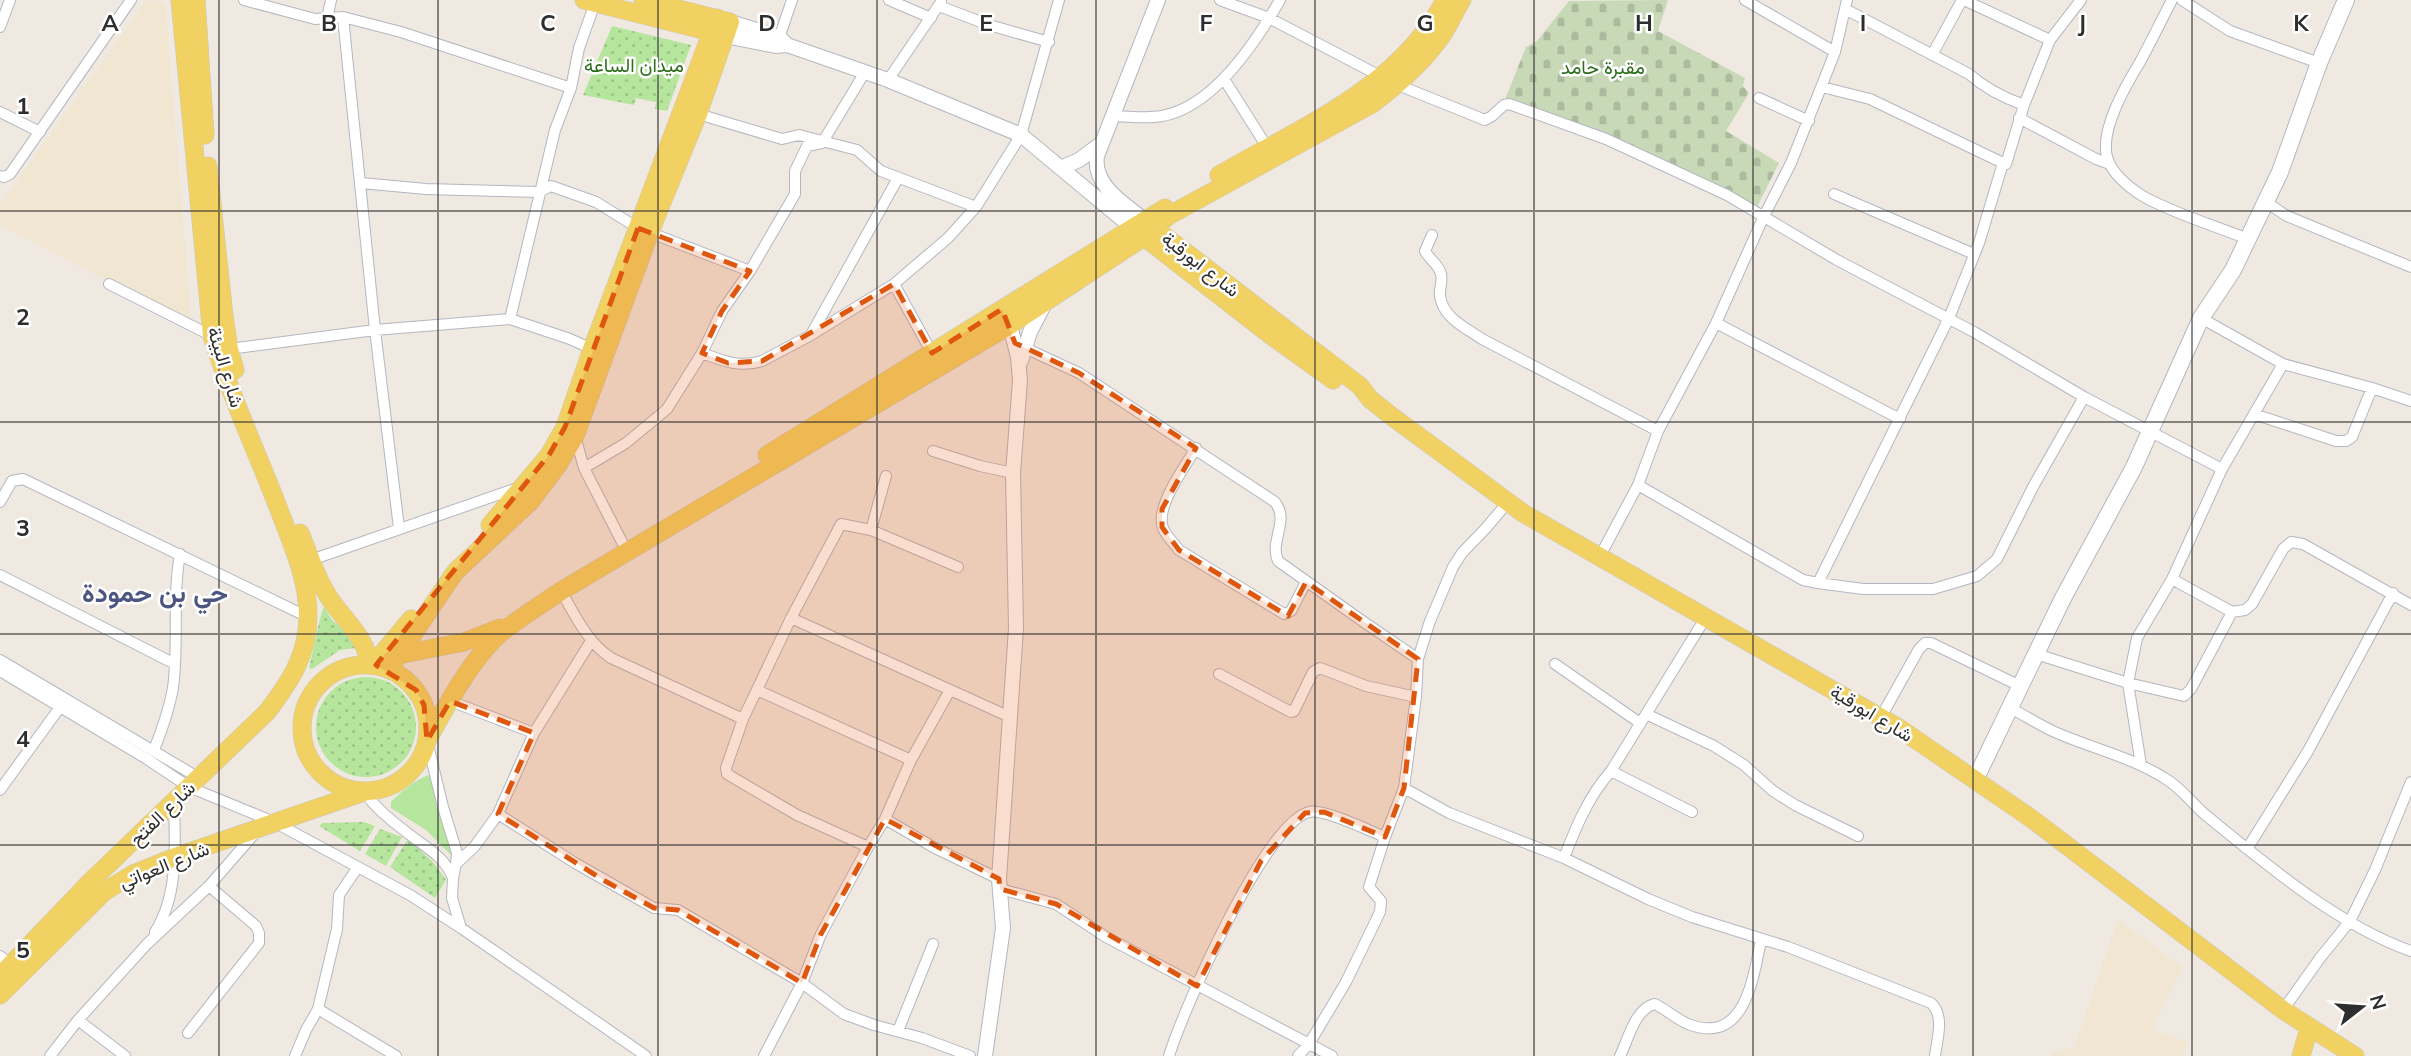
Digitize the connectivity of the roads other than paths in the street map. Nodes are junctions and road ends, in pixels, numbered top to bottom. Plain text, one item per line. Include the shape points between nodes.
1 (9, 0) edge
2 (131, 0) edge
3 (180, 0) edge
4 (196, 0) edge
5 (244, 0) edge
6 (331, 0) edge
7 (645, 0) edge
8 (792, 0) edge
9 (889, 0) edge
10 (1059, 0) edge
11 (1158, 0) edge
12 (1220, 0) edge
13 (1280, 0) edge
14 (1445, 0) edge
15 (1462, 0) edge
16 (1745, 0) edge
17 (1963, 0) edge
18 (2081, 0) edge
19 (2172, 0) edge
20 (2182, 0) edge
21 (2346, 0) edge
22 (589, 2) edge
23 (941, 3) edge
24 (1846, 4) edge
25 (343, 18) junction
26 (931, 18) junction
27 (1269, 18) junction
28 (1, 19) edge
29 (327, 19) junction
30 (721, 27) junction
31 (2050, 40) junction
32 (781, 42) junction
33 (1049, 42) junction
34 (1835, 52) junction
35 (1932, 55) junction
36 (2319, 63) junction
37 (865, 72) junction
38 (1382, 77) junction
39 (888, 79) junction
40 (1224, 79) junction
41 (1398, 85) junction
42 (571, 88) junction
43 (1822, 88) junction
44 (1759, 99) dead end
45 (2024, 105) junction
46 (0, 112) edge
47 (698, 114) junction
48 (1112, 116) junction
49 (2019, 118) junction
50 (1809, 121) junction
51 (199, 128) junction
52 (40, 132) junction
53 (1021, 135) junction
54 (822, 142) junction
55 (1102, 143) junction
56 (1267, 147) junction
57 (2003, 163) junction
58 (2110, 164) junction
59 (1063, 167) junction
60 (0, 176) edge
61 (898, 178) junction
62 (361, 183) junction
63 (539, 192) junction
64 (1834, 194) dead end
65 (2266, 201) junction
66 (976, 207) junction
67 (1764, 216) junction
68 (1144, 228) junction
69 (644, 230) junction
70 (1432, 235) dead end
71 (2248, 239) junction
72 (1974, 254) junction
73 (2411, 267) edge
74 (750, 271) junction
75 (109, 284) dead end
76 (894, 284) junction
77 (1045, 303) junction
78 (1006, 317) junction
79 (1949, 318) junction
80 (2201, 318) junction
81 (510, 319) junction
82 (1716, 323) junction
83 (375, 330) junction
84 (811, 335) junction
85 (212, 337) junction
86 (1025, 348) junction
87 (229, 349) junction
88 (592, 349) junction
89 (932, 353) junction
90 (702, 354) junction
91 (2283, 364) junction
92 (1019, 369) junction
93 (2372, 388) junction
94 (2084, 397) junction
95 (2411, 401) edge
96 (2254, 414) junction
97 (1900, 419) junction
98 (1658, 431) junction
99 (2151, 432) junction
100 (575, 436) junction
101 (1196, 449) junction
102 (933, 451) dead end
103 (583, 468) junction
104 (2222, 469) junction
105 (1013, 473) junction
106 (886, 476) dead end
107 (524, 485) junction
108 (1638, 485) junction
109 (0, 502) edge
110 (1508, 502) junction
111 (399, 528) junction
112 (871, 530) junction
113 (623, 544) junction
114 (180, 554) junction
115 (1600, 556) junction
116 (311, 561) junction
117 (958, 567) dead end
118 (0, 575) edge
119 (2172, 579) junction
120 (1307, 582) junction
121 (1818, 583) junction
122 (561, 591) junction
123 (2393, 593) junction
124 (2411, 605) edge
125 (2232, 611) junction
126 (308, 617) junction
127 (1706, 617) junction
128 (791, 618) junction
129 (591, 641) junction
130 (400, 654) junction
131 (2036, 654) junction
132 (1418, 659) junction
133 (0, 660) edge
134 (175, 664) junction
135 (1555, 664) dead end
136 (376, 666) junction
137 (296, 669) junction
138 (0, 671) edge
139 (1219, 674) dead end
140 (2128, 683) junction
141 (2020, 686) junction
142 (757, 690) junction
143 (950, 690) junction
144 (1416, 697) junction
145 (307, 698) junction
146 (450, 701) junction
147 (64, 703) junction
148 (2010, 708) junction
149 (267, 712) junction
150 (1010, 717) junction
151 (1881, 717) junction
152 (743, 719) junction
153 (1643, 719) junction
154 (534, 733) junction
155 (427, 741) junction
156 (154, 750) junction
157 (911, 760) junction
158 (2141, 765) junction
159 (1611, 771) junction
160 (5, 774) edge
161 (1975, 780) junction
162 (194, 782) junction
163 (2411, 782) edge
164 (1404, 788) junction
165 (0, 790) edge
166 (364, 792) junction
167 (174, 802) junction
168 (1692, 812) dead end
169 (498, 814) junction
170 (885, 818) junction
171 (2398, 818) junction
172 (2411, 821) edge
173 (267, 825) junction
174 (1858, 836) dead end
175 (1385, 837) junction
176 (868, 847) junction
177 (2247, 849) junction
178 (175, 857) junction
179 (1564, 858) junction
180 (457, 864) junction
181 (358, 867) junction
182 (453, 878) junction
183 (1000, 884) junction
184 (209, 886) junction
185 (2350, 921) junction
186 (461, 928) junction
187 (1761, 940) junction
188 (147, 944) junction
189 (933, 944) dead end
190 (2411, 951) edge
191 (4, 966) edge
192 (802, 983) junction
193 (1197, 986) junction
194 (0, 995) edge
195 (318, 1009) junction
196 (2283, 1010) junction
197 (78, 1020) junction
198 (2309, 1028) junction
199 (898, 1031) junction
200 (188, 1033) dead end
201 (1309, 1044) junction
202 (50, 1056) edge
203 (125, 1056) edge
204 (295, 1056) edge
205 (396, 1056) edge
206 (646, 1056) edge
207 (764, 1056) edge
208 (970, 1056) edge
209 (985, 1056) edge
210 (1169, 1056) edge
211 (1298, 1056) edge
212 (1332, 1056) edge
213 (1620, 1056) edge
214 (1935, 1056) edge
215 (2301, 1056) edge
216 (2355, 1056) edge

1 - 28 street
2 - 52 street
3 - 51 main road, شارع البيئة
4 - 51 main road, شارع البيئة
5 - 29 street
6 - 29 street
7 - 30 main road
8 - 32 street
9 - 26 street
10 - 33 street
11 - 48 street, شارع ابورقية
12 - 27 street
13 - 27 street
14 - 38 main road via 1413,48
15 - 41 main road via 1443,34
16 - 34 street
17 - 31 street
17 - 35 street
18 - 31 street
19 - 58 street via 2123,87 2107,143
20 - 36 street via 2230,31
21 - 36 main road
22 - 30 main road
22 - 42 street
23 - 26 street
23 - 33 street via 989,25
24 - 34 street
24 - 35 street
25 - 29 street
25 - 42 street via 401,32
25 - 62 street
26 - 39 street
27 - 38 street
27 - 40 street
30 - 32 street, شارع ابورقية
30 - 47 main road
30 - 69 main road
31 - 45 street
32 - 37 street, شارع ابورقية
33 - 53 street
34 - 43 street
35 - 45 street
36 - 65 main road
37 - 39 street, شارع ابورقية
37 - 54 street
38 - 56 main road via 1363,93
39 - 53 street, شارع ابورقية
40 - 48 street via 1197,101 1161,117
40 - 56 street
41 - 67 street via 1485,120 1506,104 1586,132 1684,174
41 - 68 main road via 1372,104
42 - 63 street
43 - 50 street
43 - 57 street via 1870,99
44 - 50 street
45 - 49 street
46 - 52 street
47 - 54 street via 782,139 799,135
47 - 69 main road
48 - 55 street, شارع ابورقية
49 - 57 street
49 - 58 street
50 - 67 street
51 - 85 main road, شارع البيئة
51 - 87 main road, شارع البيئة
52 - 60 street via 10,174
53 - 59 street, شارع ابورقية
53 - 66 street
54 - 61 street via 857,150 881,171
54 - 74 street via 807,146 795,171 795,194
55 - 59 street
55 - 68 street, شارع ابورقية via 1096,165 1102,183
56 - 68 main road
57 - 72 street
58 - 71 street via 2146,198
59 - 68 street, شارع ابورقية via 1086,190
61 - 66 street
61 - 84 street
62 - 63 street via 426,190
62 - 83 street
63 - 69 street via 551,186 596,202
63 - 81 street
64 - 72 street
65 - 71 main road
65 - 73 street via 2287,216
66 - 76 street via 948,239
67 - 79 street
67 - 82 street
68 - 77 main road
68 - 78 main road
68 - 110 main road, شارع ابورقية via 1269,334 1353,395 1370,399
69 - 74 street
69 - 88 main road
69 - 100 main road
70 - 98 street via 1425,251 1442,275 1440,299 1455,321 1482,340
71 - 80 main road
72 - 79 street
74 - 90 street via 722,311
75 - 85 street
76 - 84 street
76 - 89 street
77 - 78 main road
77 - 86 street
78 - 89 main road
78 - 92 street
78 - 122 main road
79 - 94 street
79 - 97 street
80 - 91 street
80 - 99 main road
81 - 83 street
81 - 88 street
82 - 97 street
82 - 98 street
83 - 87 street
83 - 111 street
84 - 90 street via 755,363 727,363
85 - 126 main road, شارع البيئة via 296,556
86 - 92 street
86 - 101 street via 1079,373
87 - 116 main road, شارع البيئة
88 - 107 main road via 565,427
89 - 113 main road
90 - 103 street via 667,409 626,443
91 - 93 street
91 - 96 street
92 - 105 street
93 - 95 street
93 - 96 street via 2352,437 2346,441
94 - 99 street
94 - 121 street via 1997,559 1977,576 1933,589 1863,589
96 - 104 street
97 - 121 street
98 - 108 street
99 - 104 street
99 - 131 main road
100 - 103 street
100 - 130 main road via 530,502 455,572
101 - 120 street via 1275,502 1282,513 1276,556
101 - 120 street via 1165,502 1161,518 1168,537 1180,550 1286,615
102 - 105 street
103 - 113 street
104 - 119 street
105 - 150 street via 1016,628
106 - 112 street
107 - 111 street
107 - 136 main road
108 - 115 street
108 - 121 street via 1803,580
109 - 114 street via 12,481 23,479
110 - 115 main road, شارع ابورقية
110 - 132 street via 1453,567
111 - 116 street
112 - 117 street
112 - 128 street via 839,525
113 - 130 main road via 491,633
114 - 126 street
114 - 134 street
115 - 127 main road, شارع ابورقية
116 - 136 main road, شارع البيئة via 336,609
118 - 134 street
119 - 125 street
119 - 140 street via 2137,638
120 - 132 street
122 - 129 street
122 - 146 main road via 495,639
123 - 124 street
123 - 125 street via 2303,544 2291,542 2252,604
123 - 177 street via 2308,751
125 - 140 street via 2184,696
126 - 137 main road, شارع البيئة
127 - 151 main road, شارع ابورقية
127 - 153 street
128 - 142 street
128 - 143 street
129 - 152 street via 611,658
129 - 154 street
130 - 136 main road
131 - 140 street
131 - 141 main road
132 - 144 street
133 - 147 street
134 - 156 street via 167,717
135 - 153 street via 1629,718
136 - 145 main road via 343,668
136 - 155 main road via 403,677 416,690 428,723
137 - 145 main road
137 - 149 main road, شارع البيئة
138 - 147 street
139 - 144 street via 1291,712 1321,667 1366,686
140 - 158 street
141 - 148 main road
141 - 151 street via 1925,643
142 - 152 street
142 - 157 street
143 - 150 street
143 - 157 street
144 - 164 street
145 - 149 main road
145 - 166 main road via 302,733 315,768 345,789
146 - 154 street
146 - 155 main road
147 - 156 street
147 - 160 street
147 - 162 street via 147,759
148 - 158 street via 2056,733
148 - 161 main road
149 - 162 main road, شارع الفتح
150 - 183 street
151 - 161 main road, شارع ابورقية
152 - 176 street via 727,774 797,815
153 - 159 street
153 - 174 street via 1714,746 1784,798
154 - 169 street
155 - 166 main road via 411,772 390,786
155 - 180 street
156 - 162 street
157 - 170 street
158 - 177 street via 2181,789
159 - 168 street
159 - 179 street via 1587,805
160 - 165 street
161 - 196 main road, شارع ابورقية
162 - 167 main road, شارع الفتح
162 - 173 street
163 - 171 street
164 - 175 street
164 - 179 street via 1449,813
166 - 173 main road, شارع العواتي
166 - 182 street via 406,832 434,851
167 - 178 street
167 - 191 main road, شارع الفتح
169 - 180 street
169 - 192 street via 642,901 660,910 678,910
170 - 176 street
170 - 183 street
171 - 172 street
171 - 185 street
173 - 178 main road, شارع العواتي
173 - 181 street
173 - 184 street
175 - 193 street via 1324,812 1313,810 1299,818 1261,861
175 - 201 street via 1369,887 1381,901 1380,912
176 - 192 street via 821,934
177 - 185 street
178 - 188 street via 168,902
178 - 194 main road, شارع العواتي via 104,891
179 - 187 street via 1692,918
180 - 182 street
181 - 186 street
181 - 195 street via 340,895
182 - 186 street via 454,907
183 - 193 street via 1056,904
183 - 209 street via 1003,928
184 - 188 street
184 - 200 street via 256,926 259,943
185 - 190 street
185 - 196 street
186 - 206 street
187 - 213 street via 1749,990 1726,1026 1706,1029 1687,1024 1655,1004 1649,1005
187 - 214 street via 1931,1003 1939,1019
188 - 197 street
189 - 199 street
192 - 199 street via 845,1014
192 - 207 street
193 - 201 street
193 - 210 street
195 - 204 street
195 - 205 street
196 - 198 main road, شارع ابورقية
197 - 202 street
197 - 203 street
198 - 215 main road
198 - 216 main road, شارع ابورقية
199 - 208 street
201 - 211 street
201 - 212 street

